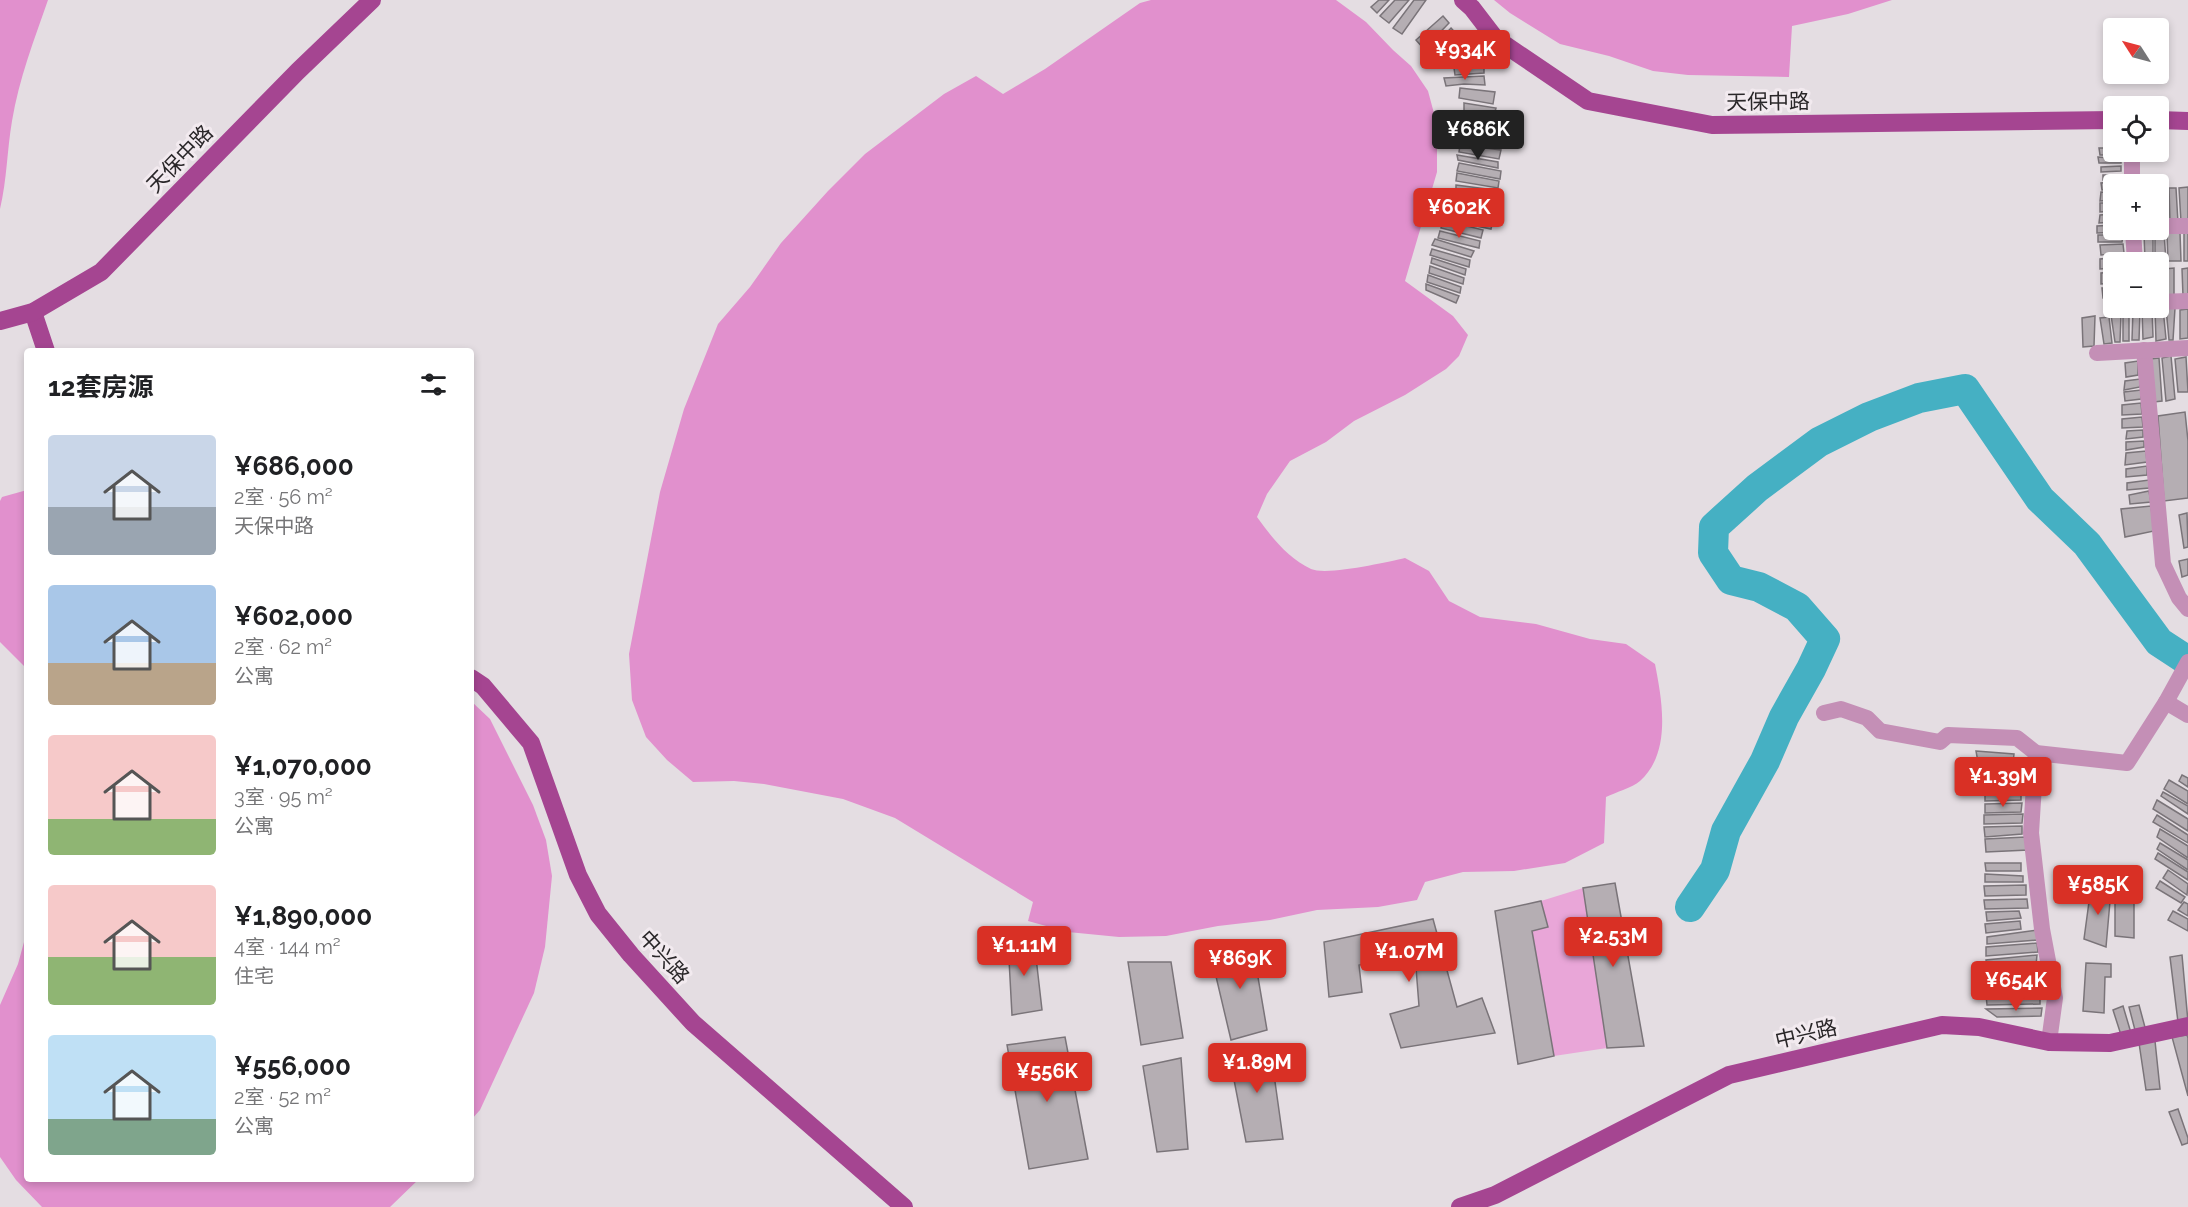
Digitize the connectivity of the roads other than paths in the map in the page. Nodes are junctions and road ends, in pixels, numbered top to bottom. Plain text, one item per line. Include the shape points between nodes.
1 (372, 0) edge
2 (1463, 0) edge
3 (2103, 120) edge
4 (2169, 120) edge
5 (2188, 121) edge
6 (2169, 226) edge
7 (2188, 226) edge
8 (2188, 301) edge
9 (2169, 302) edge
10 (33, 312) junction
11 (0, 321) edge
12 (45, 348) edge
13 (2188, 348) edge
14 (2144, 350) junction
15 (2097, 353) dead end
16 (2188, 609) edge
17 (2188, 662) edge
18 (474, 680) edge
19 (2166, 702) junction
20 (1824, 713) dead end
21 (2188, 715) edge
22 (2036, 753) junction
23 (2188, 1026) edge
24 (2049, 1042) junction
25 (904, 1207) edge
26 (1460, 1207) edge

1 - 10 main road, 天保中路 via 101,272
2 - 3 main road, 天保中路 via 1495,38 1588,101 1712,125
4 - 5 main road
6 - 7 street
8 - 9 street
10 - 11 main road, 天保中路
10 - 12 main road
13 - 14 street
14 - 15 street
14 - 16 street via 2163,564
17 - 19 street
18 - 25 main road, 中兴路 via 531,743 578,875 598,914 630,956 693,1023
19 - 21 street
19 - 22 street via 2127,763
20 - 22 street via 1841,709 1867,718 1880,731 1940,742 1948,735 2017,738
22 - 24 street via 2031,833 2055,998
23 - 24 main road, 中兴路 via 2110,1043
24 - 26 main road, 中兴路 via 1979,1026 1942,1025 1729,1076 1495,1195

